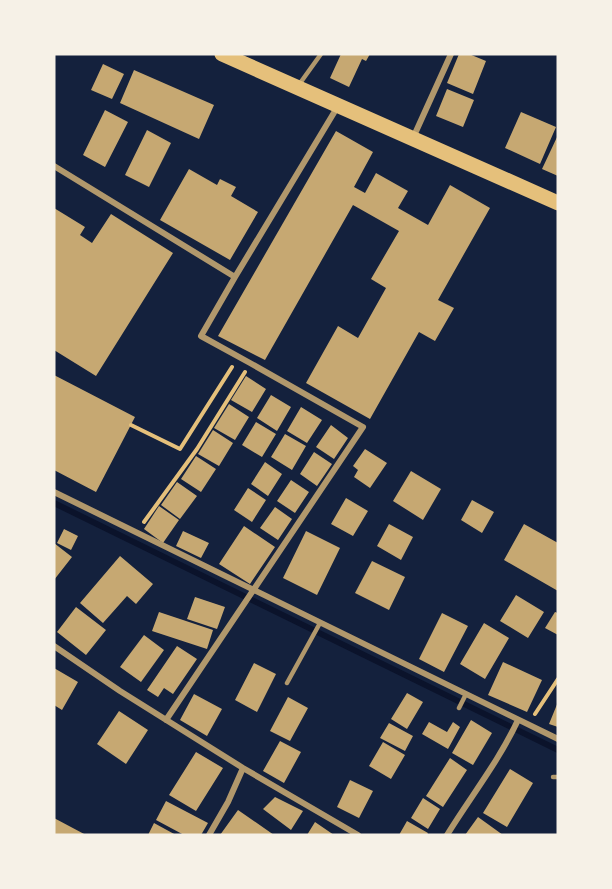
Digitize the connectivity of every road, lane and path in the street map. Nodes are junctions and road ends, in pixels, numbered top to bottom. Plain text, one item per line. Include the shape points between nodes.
1 (222, 54) edge
2 (321, 54) edge
3 (451, 54) edge
4 (297, 87) junction
5 (338, 106) junction
6 (413, 139) junction
7 (54, 166) edge
8 (558, 203) edge
9 (235, 277) junction
10 (239, 357) junction
11 (250, 363) junction
12 (131, 425) dead end
13 (54, 492) edge
14 (136, 532) junction
15 (252, 592) junction
16 (320, 624) junction
17 (54, 646) edge
18 (558, 679) edge
19 (287, 683) dead end
20 (465, 695) junction
21 (459, 708) dead end
22 (166, 720) junction
23 (518, 721) junction
24 (528, 725) junction
25 (558, 739) edge
26 (243, 768) junction
27 (209, 835) edge
28 (358, 835) edge
29 (447, 835) edge

1 - 4 main road
2 - 4 lane
3 - 6 street
4 - 5 main road
5 - 6 main road
5 - 9 street
6 - 8 main road
7 - 9 street
9 - 10 street via 201,336
10 - 11 street
10 - 12 path via 180,449
11 - 14 path via 198,449
11 - 15 street via 363,427
13 - 14 street
14 - 15 street
15 - 16 street
15 - 22 street
16 - 19 lane
16 - 20 street
17 - 22 street
18 - 24 path
20 - 21 lane
20 - 23 street
22 - 26 street
23 - 24 street
23 - 29 street
24 - 25 street
26 - 27 street
26 - 28 street

